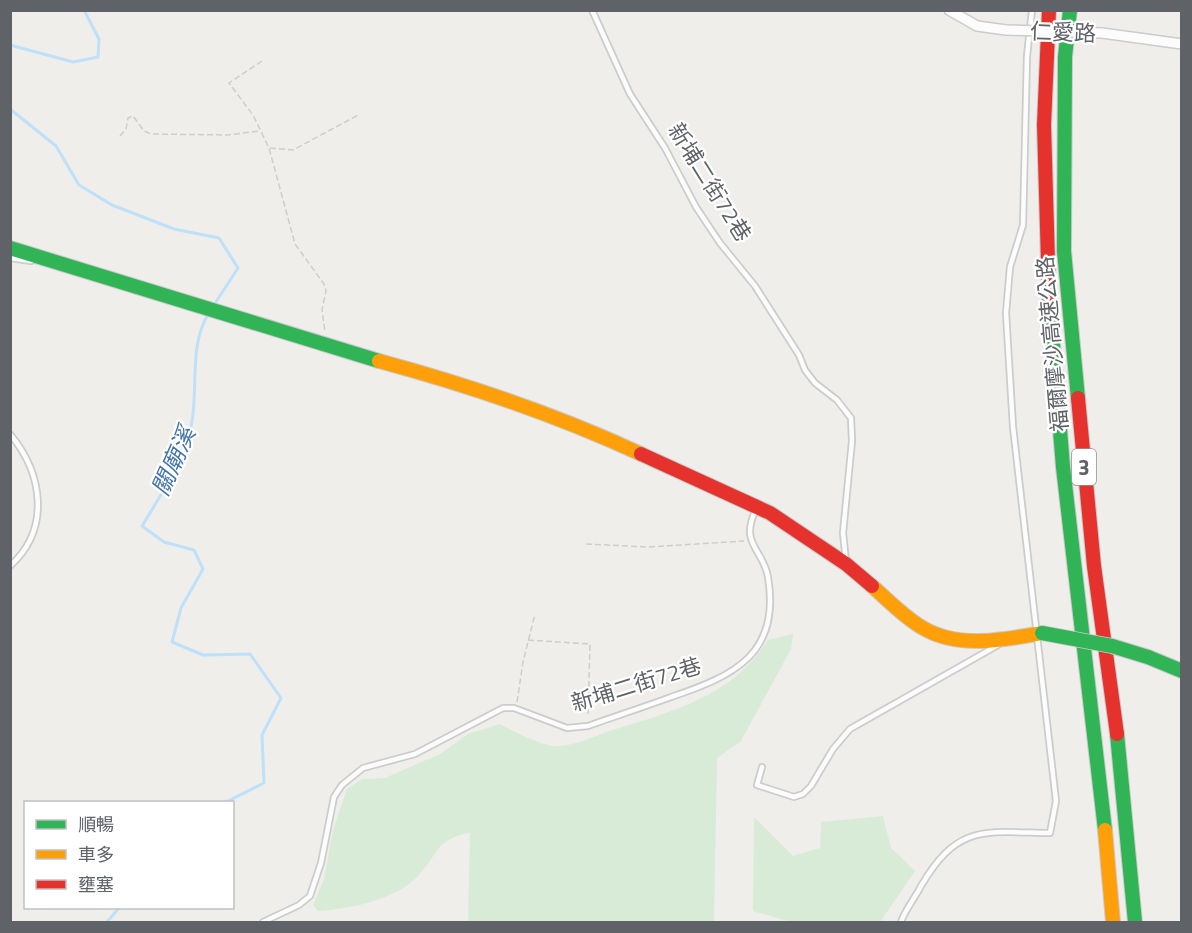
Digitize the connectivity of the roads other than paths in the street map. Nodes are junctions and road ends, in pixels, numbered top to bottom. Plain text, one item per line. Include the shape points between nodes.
1 (592, 10) edge
2 (949, 10) edge
3 (1032, 10) edge
4 (1049, 10) edge
5 (1070, 10) edge
6 (1182, 44) edge
7 (10, 248) edge
8 (10, 258) edge
9 (31, 261) dead end
10 (10, 434) edge
11 (758, 507) junction
12 (846, 564) junction
13 (10, 566) edge
14 (1039, 633) junction
15 (1011, 639) junction
16 (1182, 671) edge
17 (762, 767) dead end
18 (262, 922) edge
19 (902, 922) edge
20 (1113, 922) edge
21 (1135, 922) edge

1 - 12 lane, 新埔二街72巷 via 630,94 696,207 755,286 799,354 805,370 850,418 852,441 843,533
2 - 6 street, 仁愛路, bridge via 977,26 1102,33
3 - 14 lane via 1027,56 1023,225 1010,267 1006,313 1013,426
4 - 20 main road, 福爾摩沙高速公路 / 3 via 1045,68 1046,255 1056,405
5 - 21 main road, 福爾摩沙高速公路 / 3 via 1065,57 1064,251 1094,566 1120,759
7 - 11 main road via 435,376 591,430
8 - 9 lane
10 - 13 lane via 38,487 39,512 34,535
11 - 12 main road
11 - 18 lane, 新埔二街72巷 via 751,521 751,540 769,579 769,624 762,642 740,666 716,682 588,726 567,728 514,708 503,708 415,754 363,768 342,784 334,797 310,896 299,906
12 - 15 main road via 922,628 964,640
14 - 15 main road
14 - 16 main road, bridge via 1101,644
14 - 19 lane via 1056,801 1050,832 982,832 965,837 936,861
15 - 17 lane via 850,729 803,794 794,797 757,785

